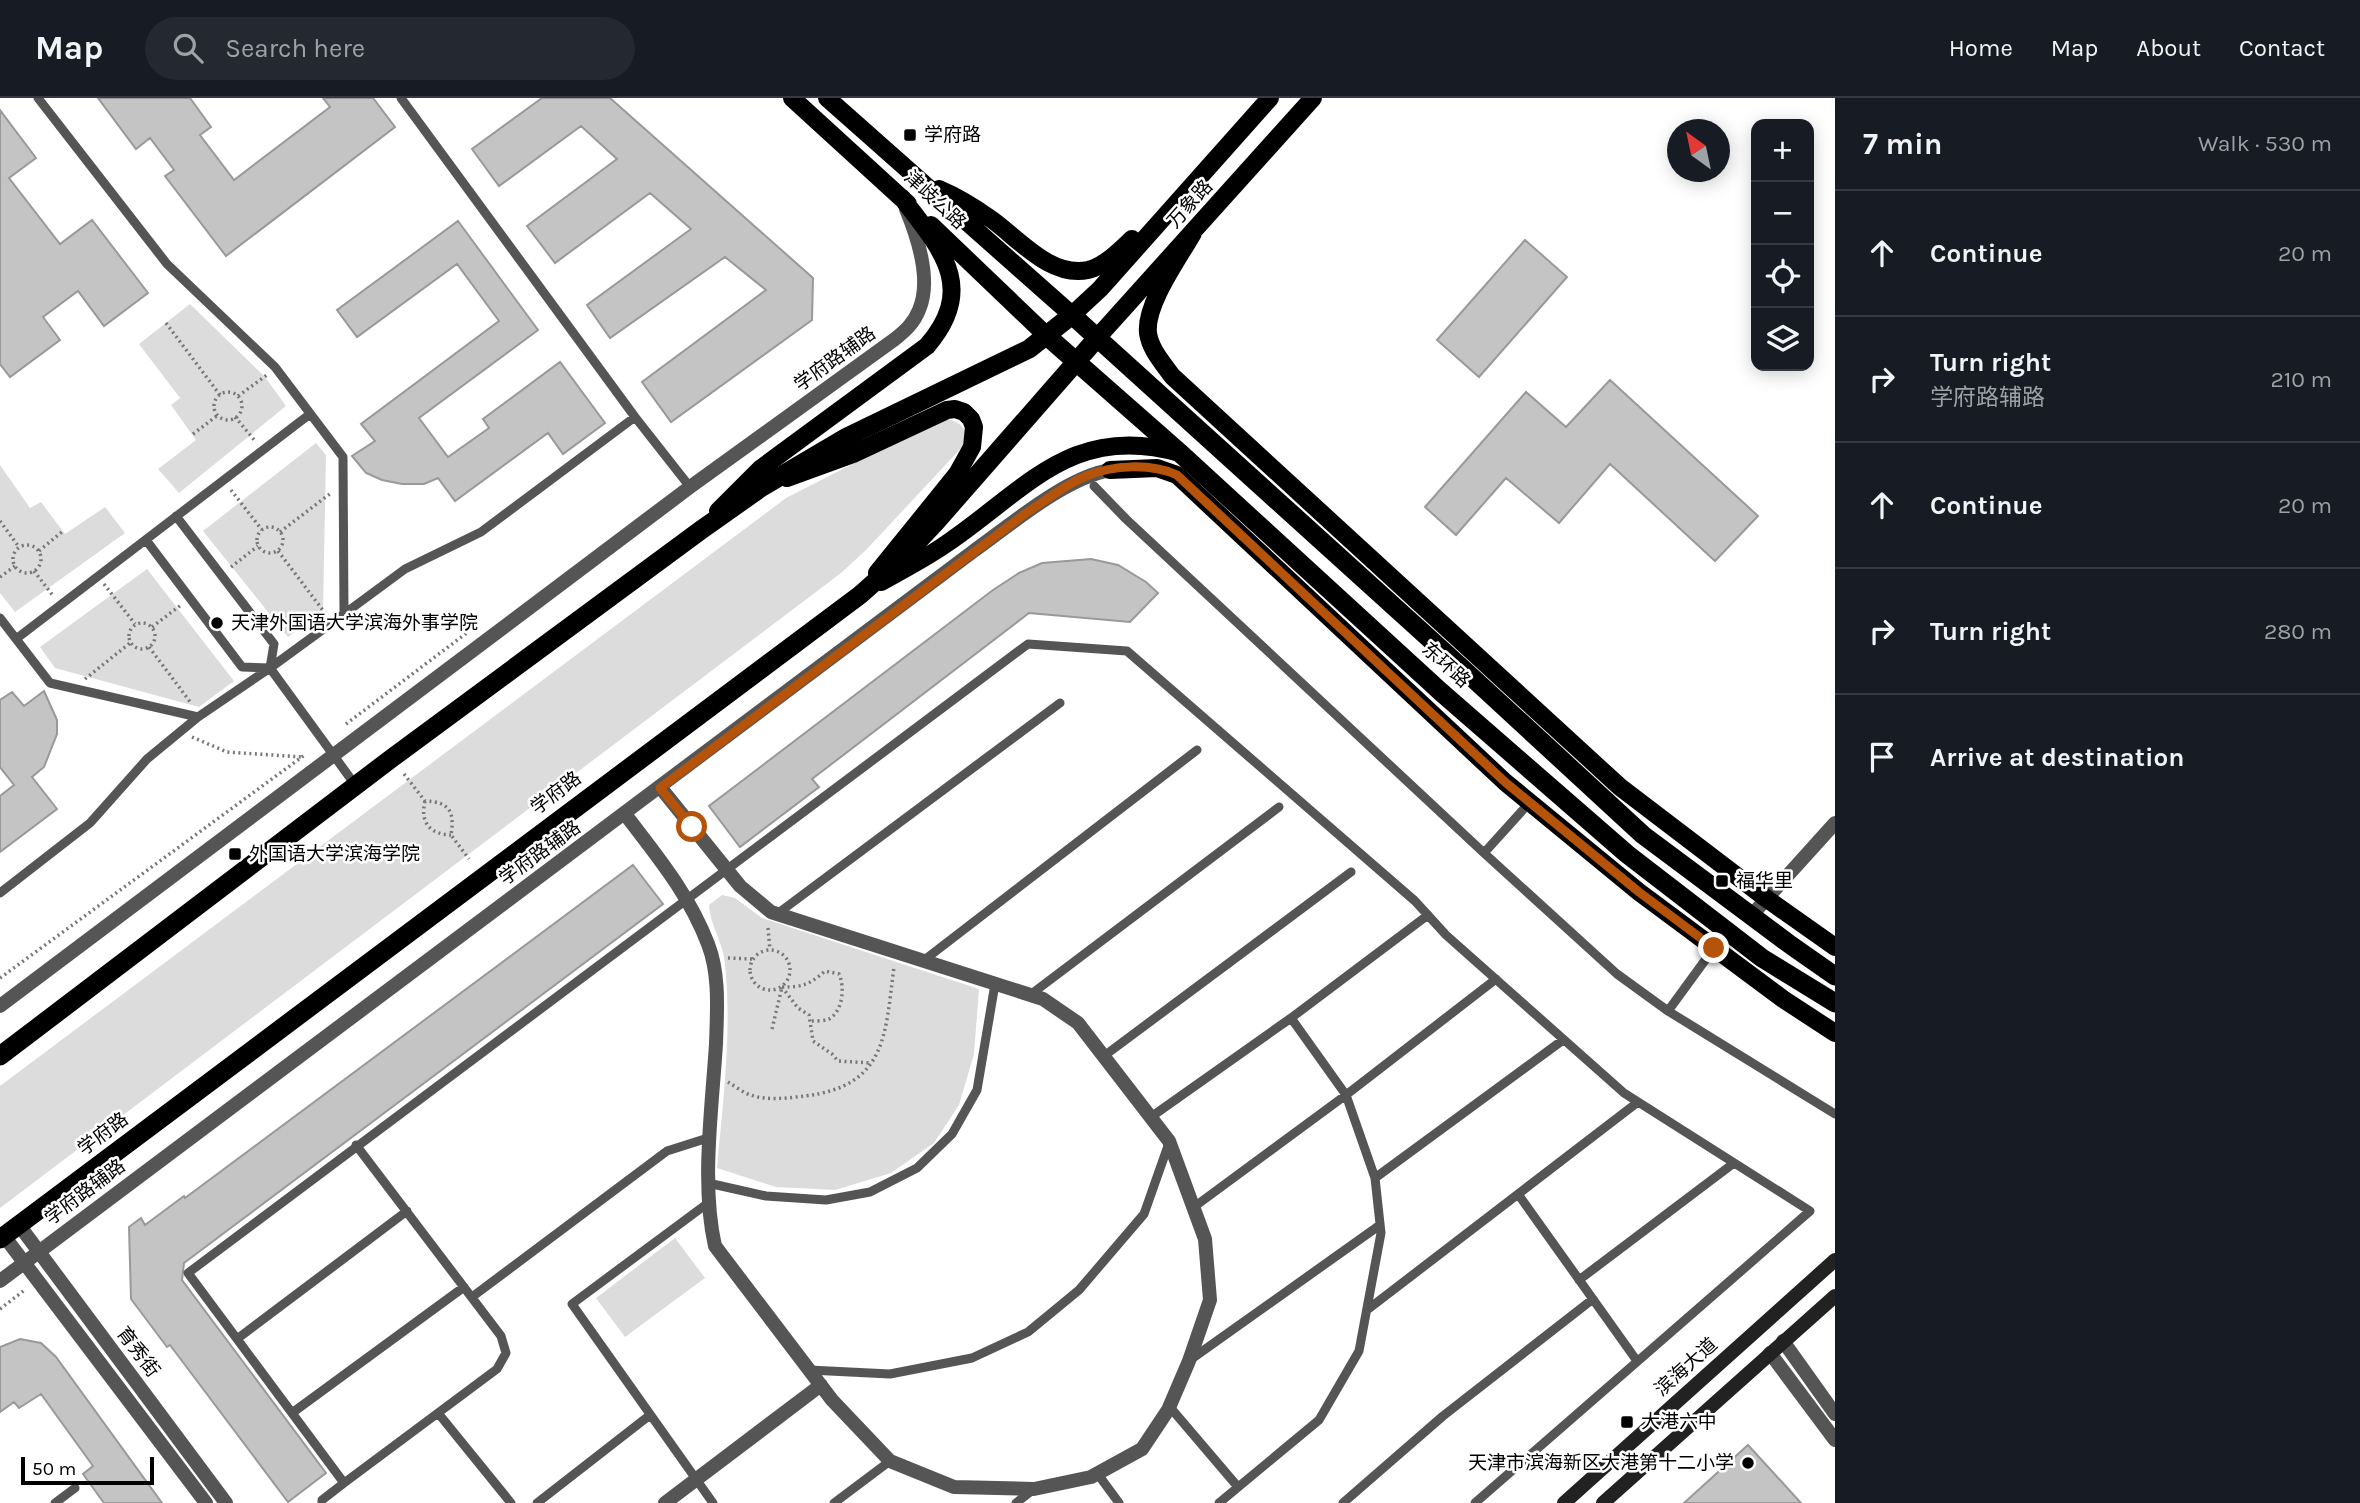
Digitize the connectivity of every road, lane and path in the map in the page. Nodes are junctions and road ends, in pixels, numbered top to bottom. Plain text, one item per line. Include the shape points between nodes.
1 (38, 98) edge
2 (401, 98) edge
3 (792, 98) edge
4 (827, 98) edge
5 (1270, 98) edge
6 (1313, 98) edge
7 (918, 179) junction
8 (902, 198) junction
9 (1174, 207) junction
10 (1193, 233) junction
11 (1072, 315) junction
12 (166, 323) dead end
13 (1047, 336) junction
14 (1097, 338) junction
15 (1075, 361) junction
16 (276, 369) junction
17 (220, 395) junction
18 (238, 396) junction
19 (310, 414) junction
20 (218, 415) junction
21 (235, 417) junction
22 (635, 417) junction
23 (193, 434) dead end
24 (263, 450) junction
25 (1180, 453) junction
26 (1110, 470) joint
27 (224, 480) junction
28 (343, 484) junction
29 (762, 486) junction
30 (1094, 486) dead end
31 (690, 487) junction
32 (176, 516) junction
33 (0, 521) edge
34 (262, 530) junction
35 (701, 530) junction
36 (63, 531) dead end
37 (280, 533) junction
38 (146, 540) junction
39 (258, 546) junction
40 (19, 547) junction
41 (39, 551) junction
42 (278, 551) junction
43 (15, 566) junction
44 (34, 571) junction
45 (220, 575) junction
46 (98, 576) junction
47 (0, 577) edge
48 (860, 595) junction
49 (190, 599) junction
50 (60, 605) junction
51 (344, 614) junction
52 (0, 618) edge
53 (332, 623) junction
54 (135, 624) junction
55 (152, 627) junction
56 (469, 631) dead end
57 (16, 639) junction
58 (131, 643) junction
59 (149, 647) junction
60 (270, 668) junction
61 (73, 688) junction
62 (1060, 703) dead end
63 (198, 717) junction
64 (180, 732) junction
65 (323, 741) junction
66 (1197, 750) dead end
67 (333, 756) junction
68 (302, 757) junction
69 (404, 774) dead end
70 (356, 786) junction
71 (660, 788) junction
72 (425, 801) junction
73 (1530, 802) junction
74 (1279, 807) dead end
75 (625, 814) junction
76 (1835, 823) edge
77 (451, 835) junction
78 (1484, 853) junction
79 (469, 859) dead end
80 (727, 869) junction
81 (1351, 872) dead end
82 (0, 894) edge
83 (688, 898) junction
84 (1767, 899) junction
85 (777, 914) junction
86 (1428, 915) junction
87 (1751, 916) junction
88 (1731, 934) junction
89 (1835, 947) edge
90 (1714, 948) junction
91 (770, 950) junction
92 (896, 952) junction
93 (711, 959) junction
94 (753, 959) junction
95 (923, 961) junction
96 (1835, 976) edge
97 (0, 978) edge
98 (1496, 979) junction
99 (995, 984) junction
100 (782, 987) junction
101 (1030, 995) junction
102 (1835, 1003) edge
103 (0, 1006) edge
104 (1668, 1011) junction
105 (1291, 1018) junction
106 (810, 1021) junction
107 (772, 1029) dead end
108 (1835, 1033) edge
109 (1563, 1040) junction
110 (0, 1056) edge
111 (1104, 1056) junction
112 (873, 1063) junction
113 (714, 1074) junction
114 (1346, 1095) junction
115 (1638, 1102) junction
116 (1835, 1114) edge
117 (1151, 1117) junction
118 (711, 1138) junction
119 (1169, 1141) junction
120 (356, 1145) junction
121 (1734, 1163) junction
122 (1375, 1178) junction
123 (708, 1183) junction
124 (1518, 1194) junction
125 (708, 1203) junction
126 (1194, 1207) junction
127 (407, 1211) junction
128 (1380, 1225) junction
129 (8, 1233) edge
130 (39, 1252) junction
131 (1835, 1260) edge
132 (24, 1262) junction
133 (1579, 1280) junction
134 (0, 1281) edge
135 (464, 1287) junction
136 (1835, 1296) edge
137 (472, 1297) junction
138 (1593, 1299) junction
139 (1367, 1310) junction
140 (237, 1339) junction
141 (1783, 1341) junction
142 (1770, 1353) junction
143 (1189, 1361) junction
144 (1637, 1361) junction
145 (809, 1370) junction
146 (821, 1385) junction
147 (1169, 1406) junction
148 (292, 1413) junction
149 (438, 1413) junction
150 (1835, 1414) edge
151 (650, 1415) junction
152 (1835, 1440) edge
153 (890, 1461) junction
154 (1097, 1474) junction
155 (695, 1480) junction
156 (344, 1483) junction
157 (1238, 1487) junction
158 (75, 1488) dead end
159 (1034, 1489) junction
160 (55, 1503) edge
161 (206, 1503) edge
162 (226, 1503) edge
163 (322, 1503) edge
164 (511, 1503) edge
165 (537, 1503) edge
166 (665, 1503) edge
167 (713, 1503) edge
168 (834, 1503) edge
169 (1016, 1503) edge
170 (1119, 1503) edge
171 (1219, 1503) edge
172 (1343, 1503) edge
173 (1475, 1503) edge
174 (1564, 1503) edge
175 (1603, 1503) edge

1 - 16 lane via 167,264
2 - 22 lane
3 - 8 main road, 津歧公路
4 - 7 main road, 津歧公路
5 - 9 main road, 万象路
6 - 10 main road, 万象路
7 - 9 main road via 971,205 1044,260 1071,270 1089,270 1103,263
7 - 11 main road, 津歧公路
8 - 13 main road, 津歧公路
8 - 31 street, 学府路辅路 via 924,278 920,308 910,326
8 - 35 main road via 951,275 946,321 928,346 761,470
9 - 11 main road, 万象路
10 - 14 main road, 万象路
10 - 84 main road via 1155,300 1149,321 1152,346 1172,376 1620,787
11 - 13 highway
11 - 14 highway, 东环路
12 - 17 path
13 - 15 highway, 东环路
13 - 29 highway via 1012,358 826,448
14 - 15 highway, 学府路
14 - 87 highway, 东环路 via 1643,835
15 - 25 highway, 东环路
15 - 48 highway, 学府路 via 936,522
16 - 18 path
16 - 19 lane
17 - 18 path via 230,392
17 - 20 path via 214,403
18 - 21 path via 241,410
19 - 24 lane
19 - 28 lane via 343,457
20 - 21 path
20 - 23 path
21 - 24 path
22 - 31 lane
22 - 51 lane via 481,532 405,569
24 - 27 lane
25 - 48 main road via 1125,446 1069,457 1035,476 946,544
25 - 88 highway, 东环路 via 1627,854
26 - 71 street, 学府路辅路 via 1085,476 1026,513
26 - 73 main road via 1157,468 1177,475
27 - 32 lane
27 - 34 path
28 - 37 path
28 - 51 lane
29 - 35 highway
29 - 48 main road via 853,454 947,410 964,412 971,419 972,447 957,474
30 - 78 lane
31 - 67 street, 学府路辅路
32 - 38 lane
32 - 45 lane
33 - 40 path
34 - 37 path via 274,528
34 - 39 path
35 - 70 highway
36 - 41 path
37 - 42 path via 283,540
38 - 46 lane
38 - 49 lane
39 - 42 path via 264,552
39 - 45 path
40 - 41 path via 27,544
40 - 43 path via 13,555
41 - 44 path via 41,560
42 - 53 path
43 - 44 path via 24,573
43 - 47 path
44 - 50 path
45 - 60 lane via 274,645
46 - 50 lane
46 - 54 path
48 - 129 highway, 学府路
49 - 55 path
49 - 60 lane via 242,667
50 - 57 lane
51 - 53 lane
52 - 57 lane
53 - 60 lane
54 - 55 path via 144,622
54 - 58 path via 129,631
55 - 59 path via 155,640
56 - 65 path
57 - 61 lane via 50,683
58 - 59 path via 137,648
58 - 61 path
59 - 63 path
60 - 63 lane
60 - 65 lane
61 - 63 lane
62 - 85 lane
63 - 64 lane
64 - 68 path via 227,752
64 - 82 lane via 147,759 90,823
65 - 67 lane
65 - 68 path
66 - 95 lane
67 - 70 lane
67 - 103 street, 学府路辅路
68 - 97 path
69 - 72 path
70 - 110 highway
71 - 75 street, 学府路辅路
71 - 80 street
72 - 77 path via 440,803 451,813
72 - 77 path via 423,816 428,828
73 - 78 lane
73 - 90 main road
74 - 101 lane
75 - 83 street
75 - 130 street, 学府路辅路
76 - 84 street
77 - 79 path
78 - 104 lane via 1618,974
80 - 83 lane
80 - 85 street via 740,886
80 - 86 lane via 1028,643 1127,651
81 - 111 lane
83 - 93 street
83 - 120 lane
84 - 87 street
84 - 89 main road
85 - 91 path via 768,925
85 - 92 street
86 - 98 lane
86 - 105 lane
87 - 96 highway, 东环路
88 - 90 lane
88 - 102 highway, 东环路
90 - 104 lane
90 - 108 main road
91 - 94 path
91 - 100 path via 782,954 790,964
92 - 95 street
92 - 112 path via 886,1030
93 - 94 path
93 - 113 street via 718,996
94 - 100 path via 750,973 757,985 769,990
95 - 99 street
98 - 109 lane
98 - 114 lane
99 - 101 street
99 - 123 lane via 977,1090 952,1134 918,1168 870,1192 826,1200 766,1196
100 - 106 path
100 - 106 path via 801,987 825,971 839,974 843,983 838,1009 829,1018
100 - 107 path
101 - 111 street via 1078,1023
104 - 116 lane
105 - 114 lane
105 - 117 lane
106 - 112 path via 813,1041 838,1061
109 - 115 lane
109 - 122 lane
111 - 117 street
112 - 113 path via 849,1085 825,1094 785,1099 751,1096
113 - 118 street
114 - 122 lane
114 - 126 lane
115 - 121 lane
115 - 124 lane
117 - 119 street
118 - 123 street
118 - 137 lane via 667,1151
119 - 126 street
119 - 145 lane via 1144,1214 1079,1290 1028,1332 972,1358 890,1374
120 - 127 lane
120 - 140 lane via 188,1273
121 - 133 lane
121 - 144 lane via 1810,1211
122 - 128 lane
123 - 125 street
124 - 133 lane
124 - 139 lane
125 - 145 street via 715,1246
125 - 151 lane via 572,1304
126 - 143 street via 1205,1238 1210,1300
127 - 135 lane
127 - 140 lane
128 - 139 lane
128 - 143 lane
129 - 130 street, 育秀街
129 - 132 street, 育秀街
130 - 132 street, 学府路辅路
130 - 162 street, 育秀街
131 - 174 main road, 滨海大道
132 - 134 street, 学府路辅路
132 - 161 street, 育秀街
133 - 138 lane
135 - 137 lane
135 - 148 lane
136 - 141 main road
137 - 149 lane via 502,1336 506,1353 497,1369
138 - 144 lane
138 - 172 lane via 1443,1416
139 - 157 lane via 1359,1351 1319,1420
140 - 148 lane
141 - 142 main road
141 - 150 street
142 - 152 street
142 - 175 main road
143 - 147 street
144 - 173 lane
145 - 146 street
146 - 153 street
146 - 155 street
147 - 154 street via 1142,1449
147 - 157 lane
148 - 156 lane
149 - 156 lane
149 - 164 lane
151 - 155 lane
151 - 165 lane
153 - 159 street via 954,1487
153 - 168 lane
154 - 159 street
154 - 170 lane
155 - 166 street
155 - 167 lane
156 - 163 lane
157 - 171 lane
158 - 160 lane
159 - 169 lane

